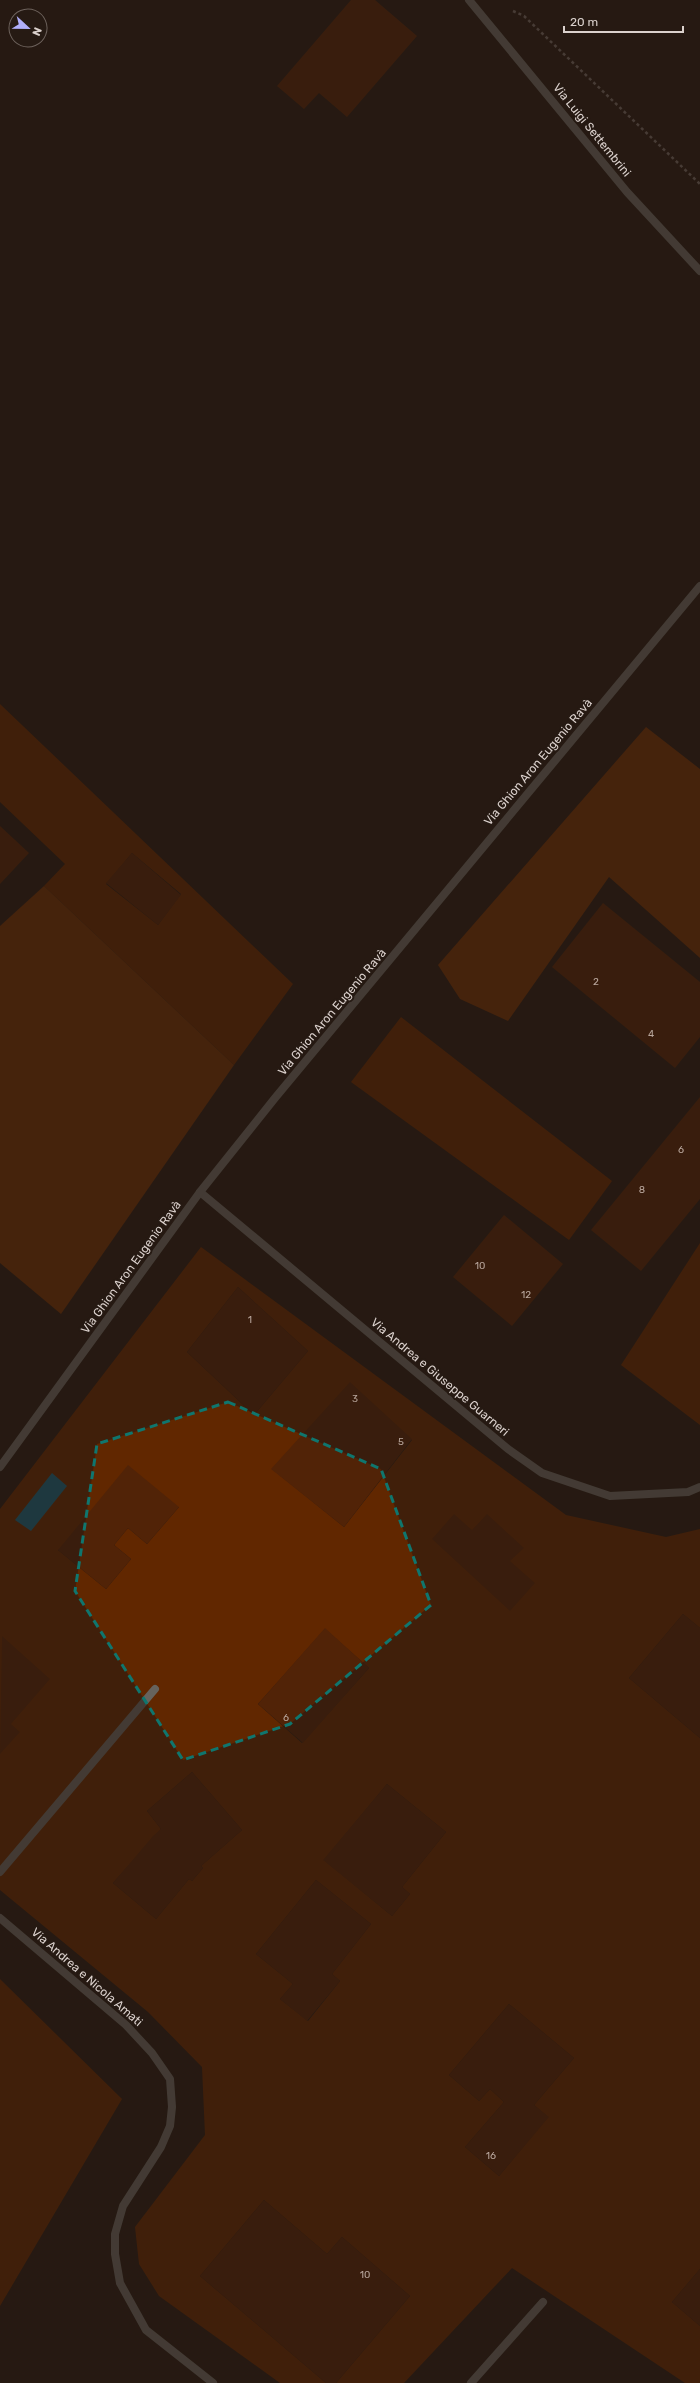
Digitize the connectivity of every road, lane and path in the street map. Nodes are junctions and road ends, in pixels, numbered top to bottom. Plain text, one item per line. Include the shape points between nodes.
1 (470, 0) edge
2 (510, 10) dead end
3 (700, 184) edge
4 (700, 271) edge
5 (700, 586) edge
6 (200, 1192) junction
7 (0, 1467) edge
8 (700, 1487) edge
9 (155, 1689) dead end
10 (0, 1872) edge
11 (0, 1918) edge
12 (543, 2302) dead end
13 (213, 2383) edge
14 (471, 2383) edge

1 - 4 street, Via Luigi Settembrini via 627,192
2 - 3 path via 524,16
5 - 6 street, Via Ghion Aron Eugenio Ravà
6 - 7 street, Via Ghion Aron Eugenio Ravà
6 - 8 street, Via Andrea e Giuseppe Guarneri via 502,1444 542,1473 610,1496 681,1492
9 - 10 street
11 - 13 street, Via Andrea e Nicola Amati via 126,2025 170,2079 170,2126 161,2147 123,2206 115,2234 120,2283 146,2330
12 - 14 street

